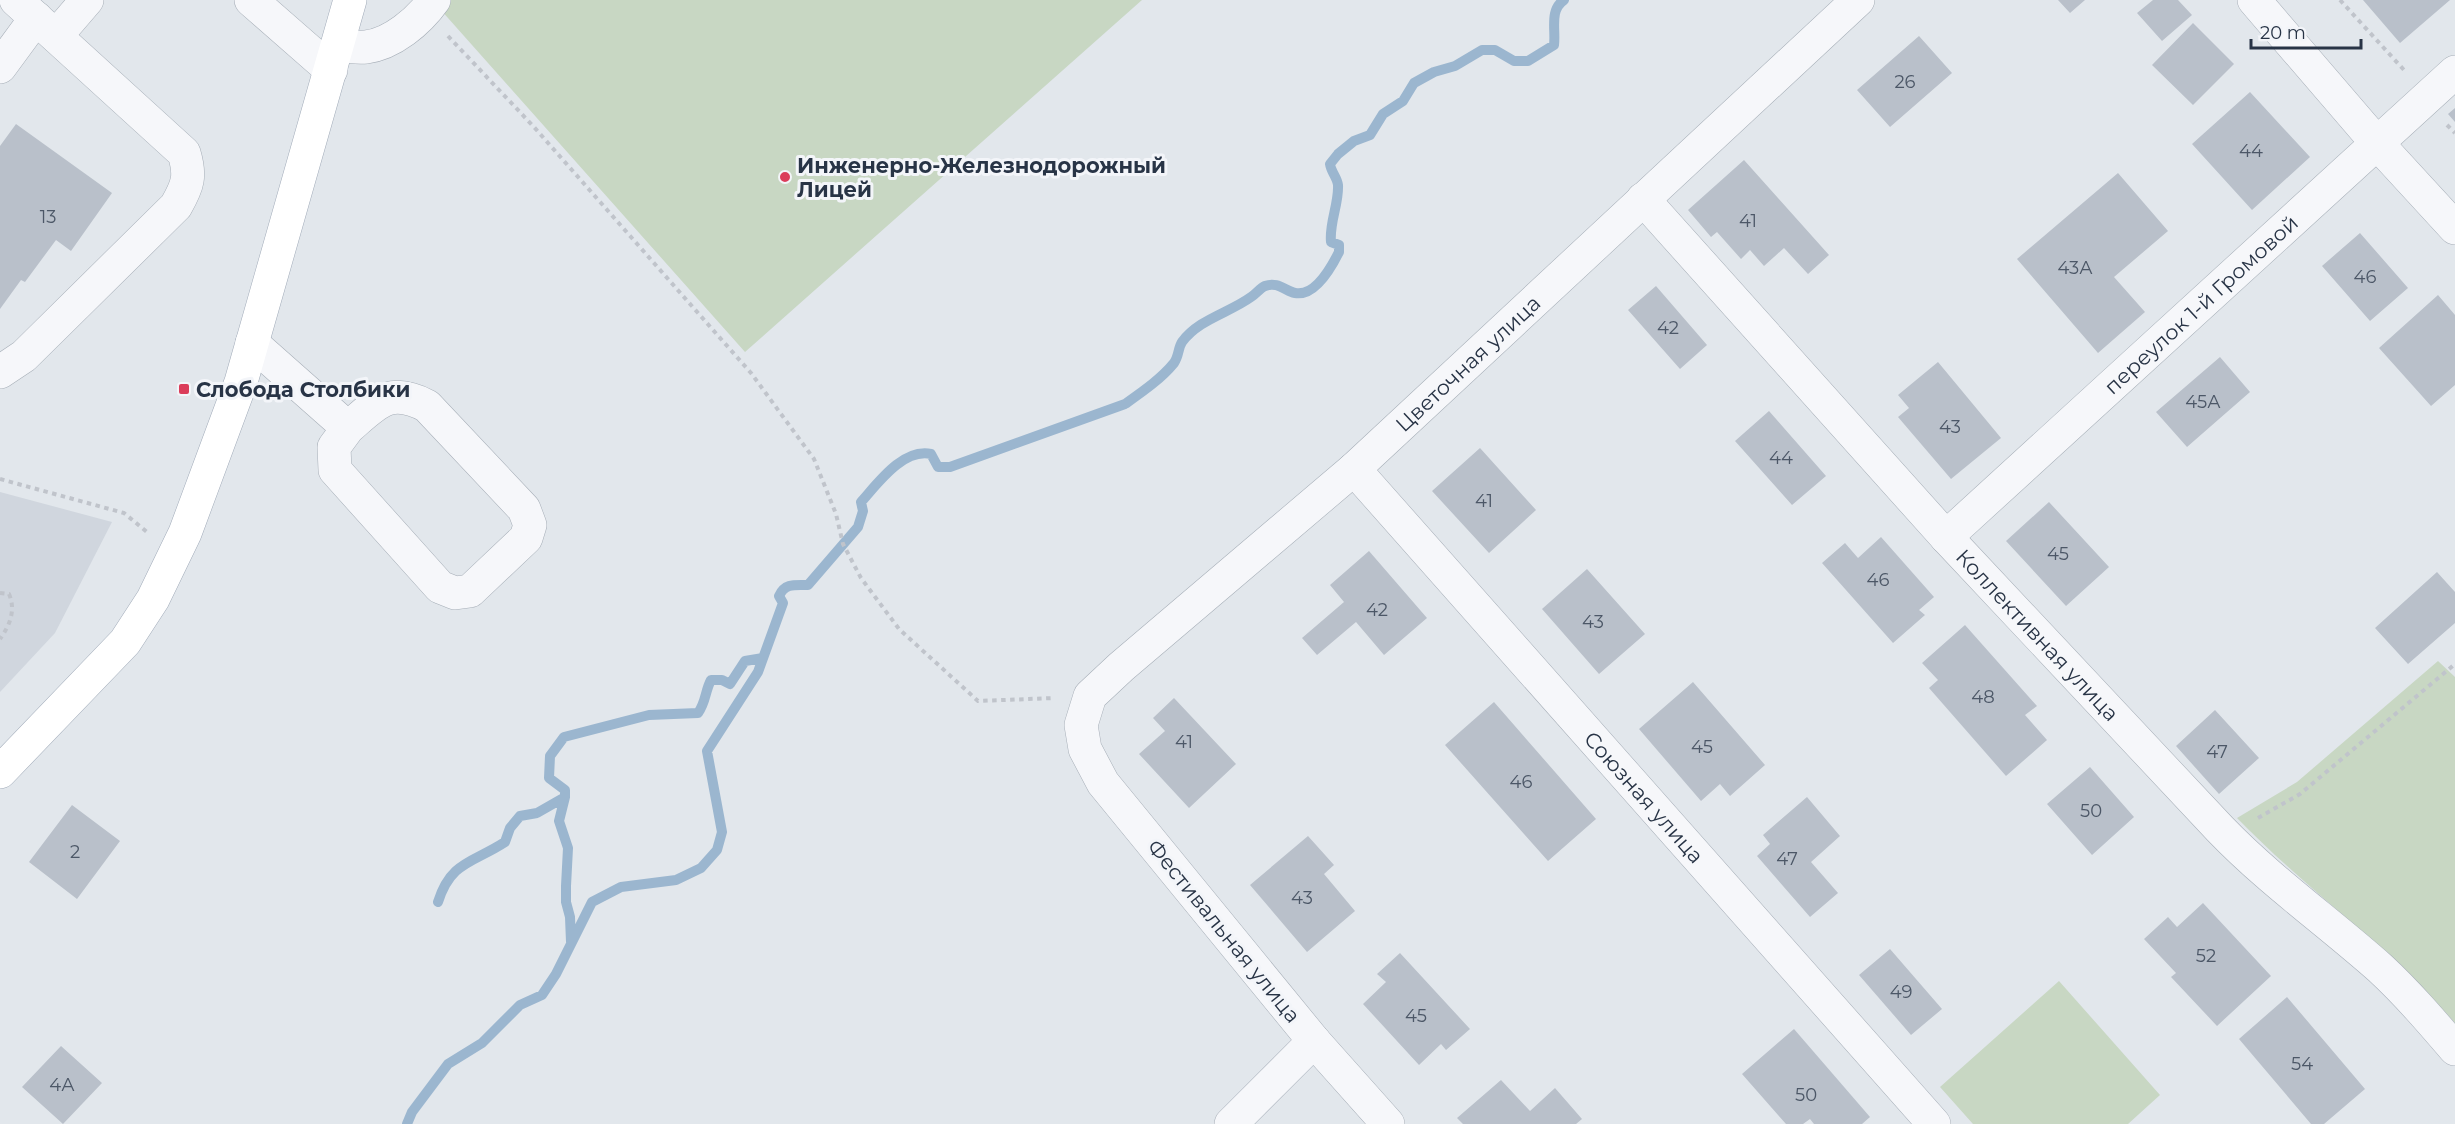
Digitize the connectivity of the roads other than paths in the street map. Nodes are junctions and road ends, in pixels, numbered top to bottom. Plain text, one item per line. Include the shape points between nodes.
1 (87, 0) edge
2 (251, 0) edge
3 (350, 0) edge
4 (1858, 0) edge
5 (2254, 0) edge
6 (430, 6) edge
7 (36, 18) edge
8 (334, 58) junction
9 (0, 67) edge
10 (2455, 72) edge
11 (2376, 142) junction
12 (1643, 199) junction
13 (2455, 228) edge
14 (252, 343) junction
15 (0, 372) edge
16 (348, 428) junction
17 (1354, 469) junction
18 (1946, 537) junction
19 (1086, 711) joint
20 (0, 772) edge
21 (1314, 1041) junction
22 (2455, 1049) edge
23 (1231, 1124) edge
24 (1388, 1124) edge
25 (1934, 1124) edge

1 - 7 street
2 - 8 street
3 - 8 main road
4 - 12 street, Цветочная улица
5 - 11 street
6 - 8 street via 392,38
7 - 9 street
7 - 15 street via 184,153 188,168 186,188 176,206 24,356
8 - 14 main road
10 - 11 street, переулок 1-й Громовой
11 - 13 street
11 - 18 street, переулок 1-й Громовой
12 - 17 street, Цветочная улица
12 - 18 street, Коллективная улица
14 - 16 street
14 - 20 main road via 185,533 153,599 125,642
16 - 16 street via 378,402 394,396 412,398 427,406 524,509 530,525 526,538 470,591 455,593 440,587 335,470 334,447
17 - 19 street, Цветочная улица via 1121,666
17 - 25 street, Союзная улица
18 - 22 street, Коллективная улица via 2250,860 2380,968
19 - 21 street, Фестивальная улица via 1085,749 1103,783
21 - 23 street
21 - 24 street, Фестивальная улица

